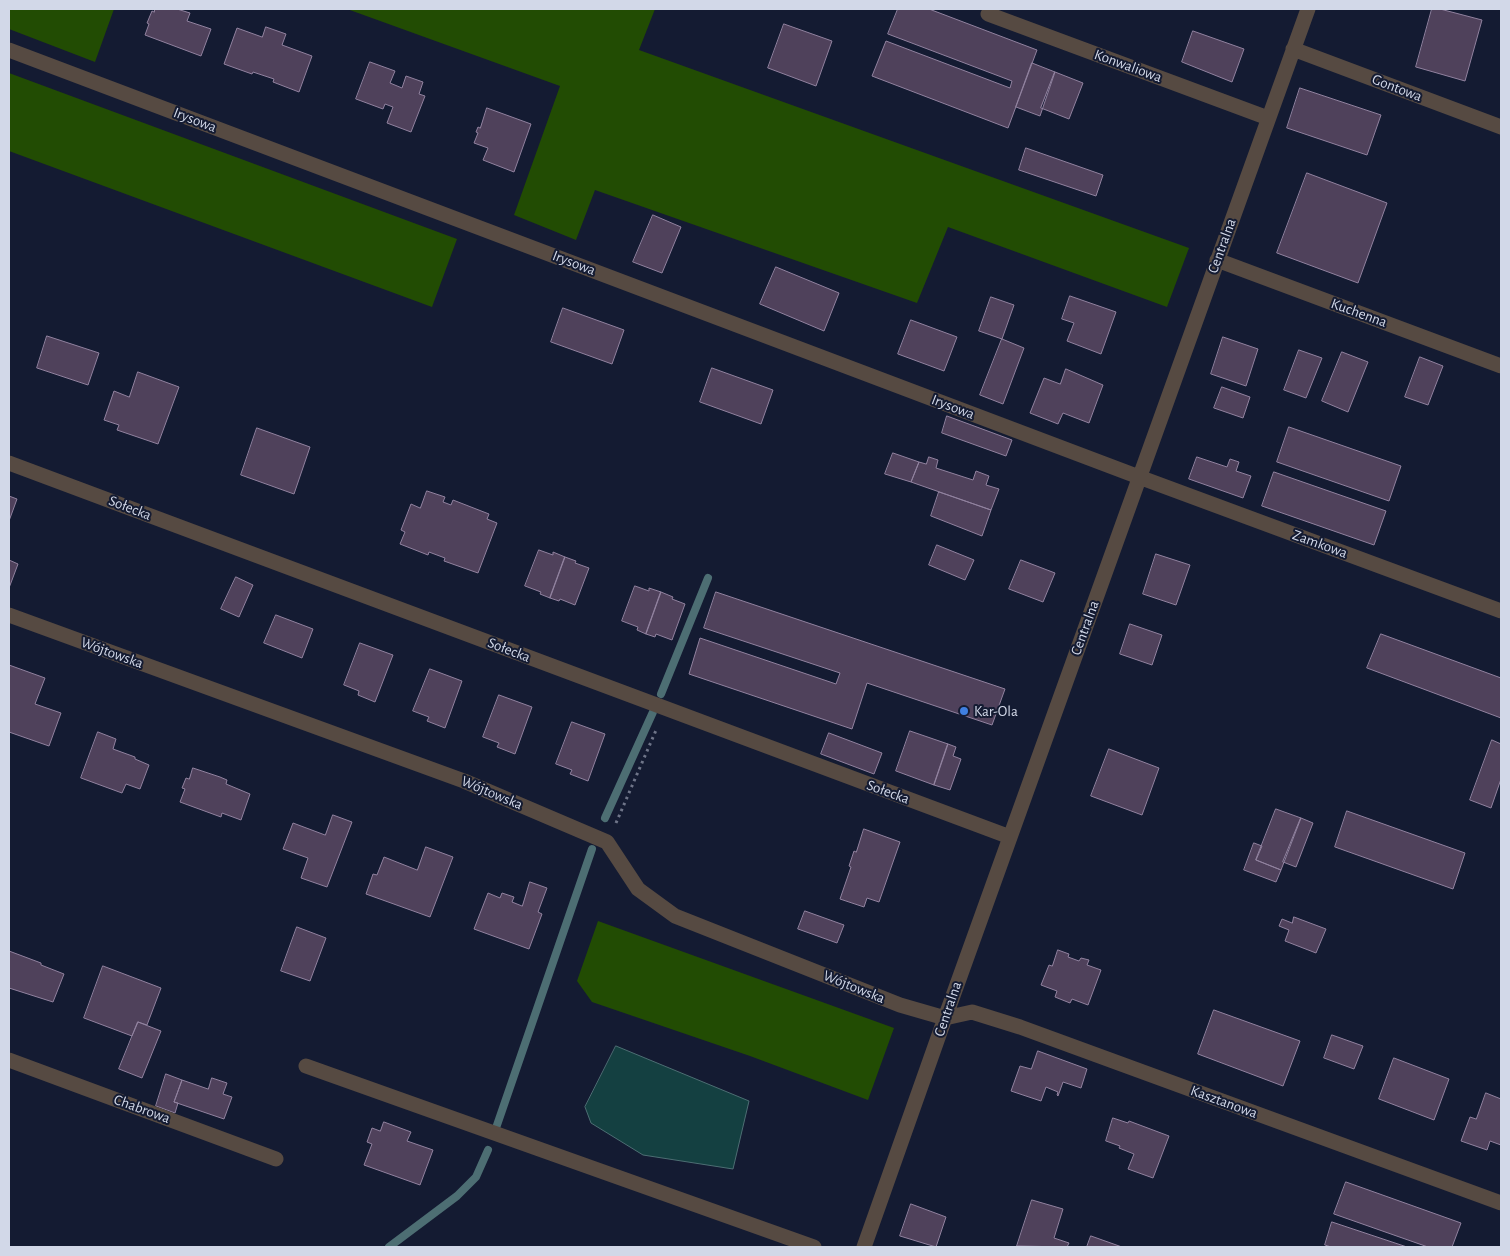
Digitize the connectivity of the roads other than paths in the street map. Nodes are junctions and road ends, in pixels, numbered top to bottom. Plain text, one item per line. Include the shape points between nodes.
1 (1308, 9) edge
2 (988, 14) dead end
3 (9, 50) edge
4 (1293, 50) junction
5 (1268, 118) junction
6 (1501, 127) edge
7 (1217, 260) junction
8 (1501, 366) edge
9 (9, 463) edge
10 (1139, 477) junction
11 (1501, 611) edge
12 (9, 615) edge
13 (1010, 837) junction
14 (944, 1018) junction
15 (9, 1060) edge
16 (306, 1066) dead end
17 (276, 1159) dead end
18 (1501, 1203) edge
19 (814, 1247) edge
20 (864, 1247) edge

1 - 4 street, Centralna
2 - 5 street, Konwaliowa
3 - 10 street, Irysowa
4 - 5 street, Centralna
4 - 6 street, Gontowa
5 - 7 street, Centralna
7 - 8 street, Kuchenna
7 - 10 street, Centralna
9 - 13 street, Sołecka
10 - 11 street, Zamkowa
10 - 13 street, Centralna
12 - 14 street, Wójtowska via 464,781 607,842 638,889 675,916 900,1005
13 - 14 street, Centralna
14 - 18 street, Kasztanowa via 972,1012 1012,1025
14 - 20 street, Centralna
15 - 17 street, Chabrowa
16 - 19 street

